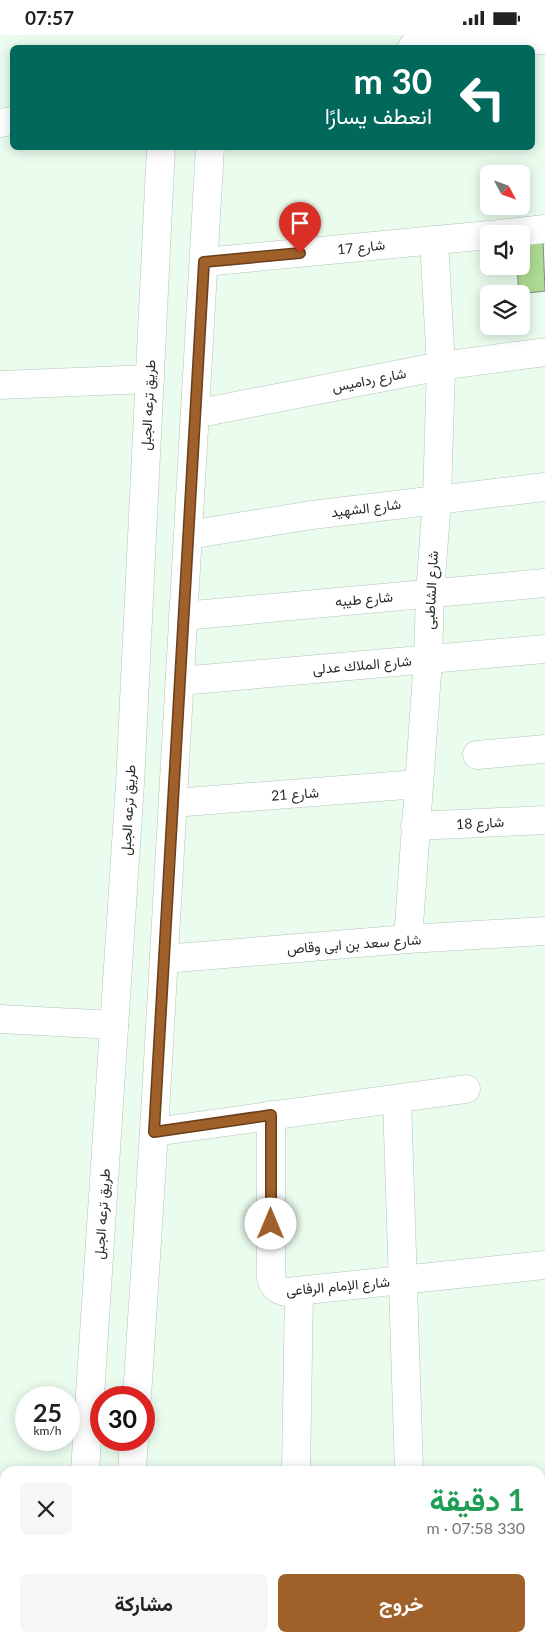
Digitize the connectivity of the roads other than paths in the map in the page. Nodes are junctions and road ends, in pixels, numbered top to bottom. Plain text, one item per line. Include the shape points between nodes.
1 (545, 40) edge
2 (450, 45) edge
3 (161, 150) edge
4 (210, 150) edge
5 (545, 229) edge
6 (530, 231) edge
7 (480, 236) edge
8 (434, 240) junction
9 (204, 262) junction
10 (545, 352) edge
11 (442, 367) junction
12 (150, 379) junction
13 (0, 385) edge
14 (195, 413) junction
15 (545, 487) edge
16 (437, 499) junction
17 (188, 535) junction
18 (545, 583) edge
19 (430, 593) junction
20 (184, 616) junction
21 (545, 649) edge
22 (428, 659) junction
23 (180, 681) junction
24 (545, 749) edge
25 (478, 755) dead end
26 (130, 783) junction
27 (418, 784) junction
28 (174, 793) junction
29 (545, 820) edge
30 (415, 826) junction
31 (545, 931) edge
32 (408, 939) junction
33 (164, 959) junction
34 (0, 1019) edge
35 (114, 1025) junction
36 (466, 1089) dead end
37 (397, 1099) junction
38 (271, 1115) junction
39 (154, 1132) junction
40 (545, 1265) edge
41 (403, 1280) junction
42 (299, 1291) junction
43 (138, 1386) edge
44 (133, 1451) edge
45 (85, 1466) edge
46 (132, 1466) edge
47 (296, 1466) edge
48 (410, 1466) edge

1 - 2 street
3 - 12 street, طريق ترعه الجبل
4 - 9 street
5 - 6 street
7 - 8 street, شارع 17
8 - 9 street, شارع 17
8 - 11 street, شارع الشاطبى
9 - 14 street
10 - 11 street, شارع رداميس
11 - 14 street, شارع رداميس
11 - 16 street, شارع الشاطبى
12 - 13 street
12 - 26 street, طريق ترعه الجبل
14 - 17 street
15 - 16 street, شارع الشهيد
16 - 17 street, شارع الشهيد
16 - 19 street, شارع الشاطبى
17 - 20 street
18 - 19 street, شارع طيبه
19 - 20 street, شارع طيبه
19 - 22 street, شارع الشاطبى
20 - 23 street
21 - 22 street, شارع الملاك عدلى
22 - 23 street, شارع الملاك عدلى
22 - 27 street, شارع الشاطبى
23 - 28 street
24 - 25 street
26 - 28 street, شارع 21
26 - 35 street, طريق ترعه الجبل
27 - 28 street, شارع 21
27 - 30 street, شارع الشاطبى
28 - 33 street
29 - 30 street, شارع 18
30 - 32 street, شارع الشاطبى
31 - 32 street, شارع سعد بن ابى وقاص
32 - 33 street, شارع سعد بن ابى وقاص
33 - 39 street
34 - 35 street
35 - 45 street, طريق ترعه الجبل
36 - 37 street
37 - 38 street
37 - 41 street
38 - 39 street
38 - 42 street, شارع الإمام الرفاعى via 271,1278 281,1291
39 - 43 street
40 - 41 street, شارع الإمام الرفاعى
41 - 42 street, شارع الإمام الرفاعى
41 - 48 street
42 - 47 street
44 - 46 street

